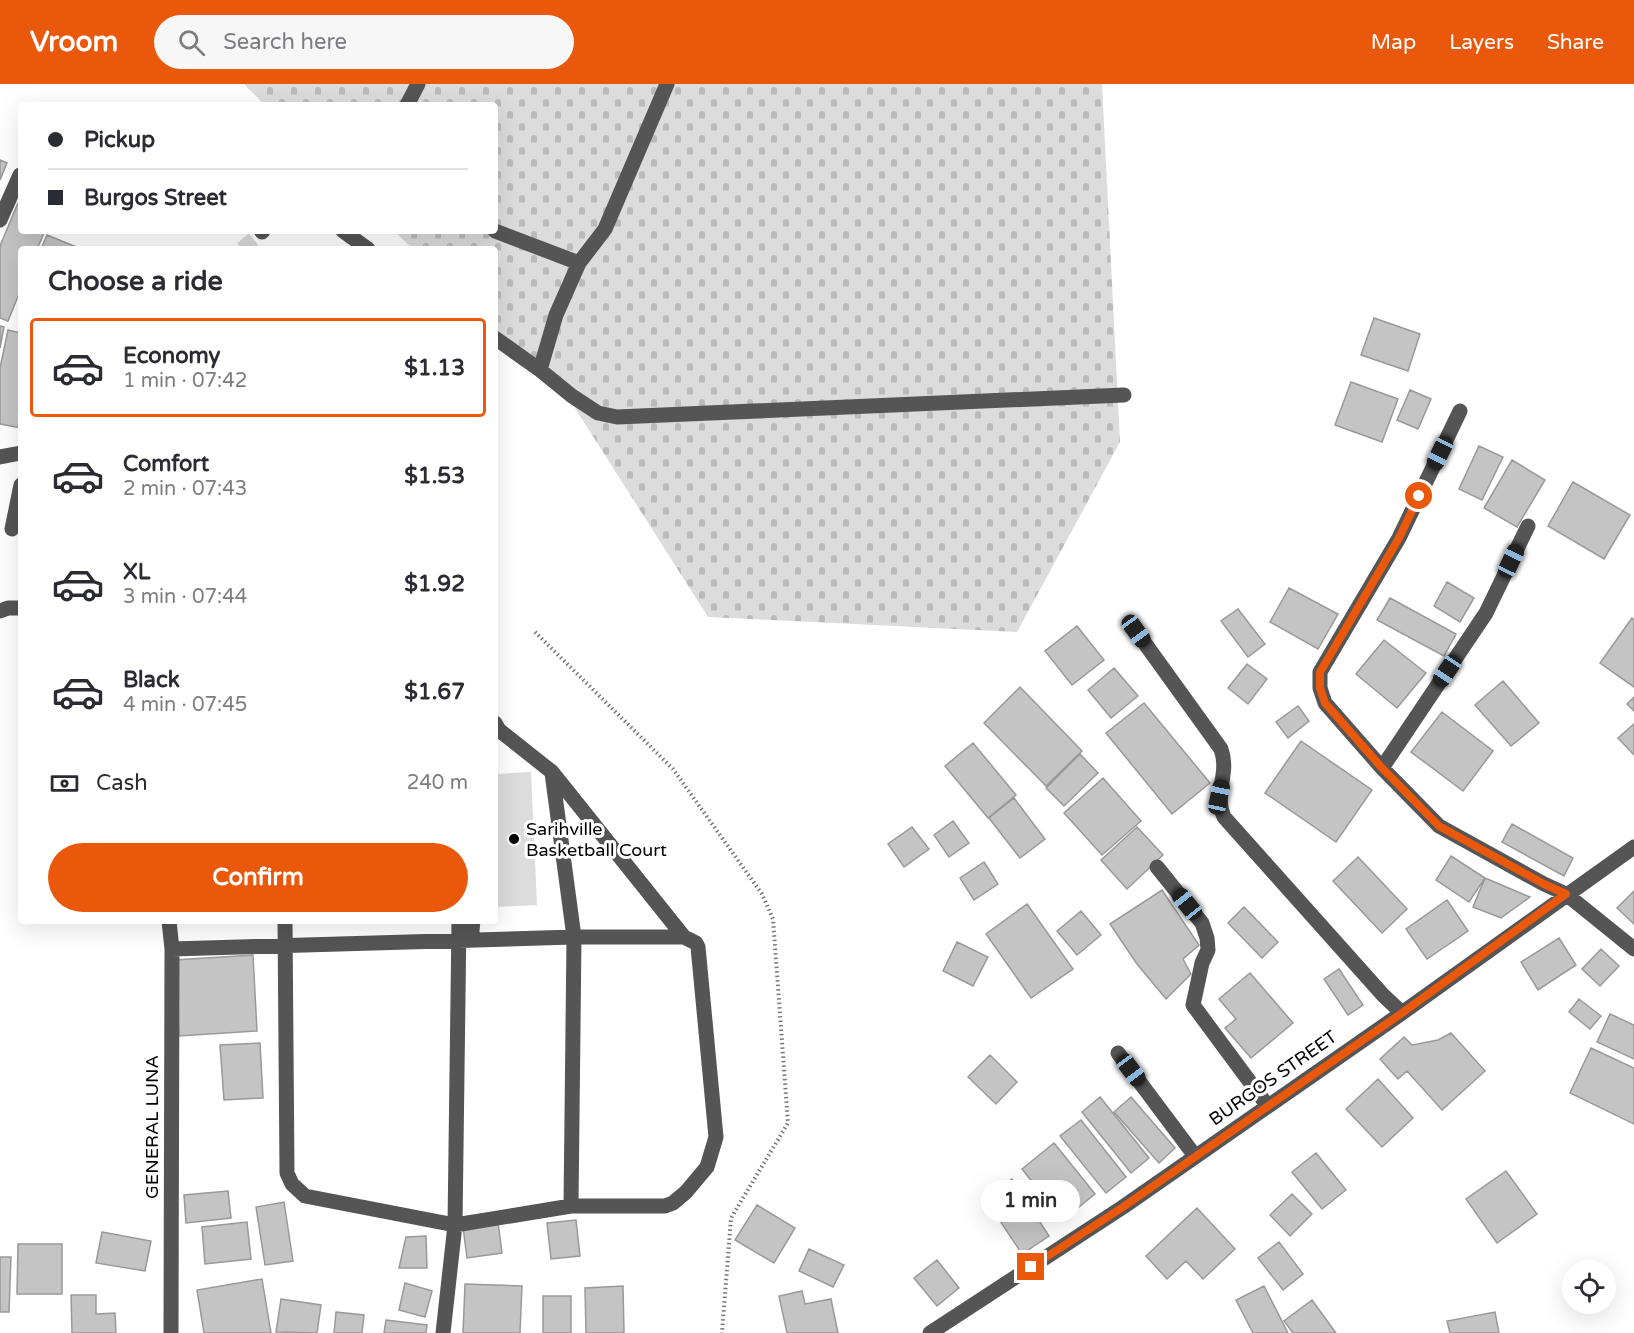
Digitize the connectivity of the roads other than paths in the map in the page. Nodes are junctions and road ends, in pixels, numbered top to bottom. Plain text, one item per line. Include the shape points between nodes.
1 (418, 84) edge
2 (667, 84) edge
3 (409, 102) edge
4 (18, 180) edge
5 (0, 220) edge
6 (498, 232) edge
7 (347, 234) edge
8 (364, 246) edge
9 (579, 263) junction
10 (498, 340) edge
11 (540, 370) junction
12 (1124, 395) dead end
13 (1460, 411) dead end
14 (18, 454) edge
15 (0, 457) edge
16 (18, 498) edge
17 (1528, 526) dead end
18 (11, 530) edge
19 (18, 608) edge
20 (0, 611) edge
21 (1136, 631) dead end
22 (498, 729) edge
23 (1382, 768) junction
24 (552, 772) junction
25 (1634, 847) edge
26 (1157, 867) dead end
27 (1566, 894) junction
28 (169, 924) edge
29 (285, 924) edge
30 (460, 924) edge
31 (472, 924) edge
32 (574, 937) junction
33 (684, 937) junction
34 (465, 940) junction
35 (286, 946) junction
36 (172, 949) junction
37 (1634, 949) edge
38 (1402, 1013) junction
39 (1118, 1053) dead end
40 (1267, 1105) junction
41 (1195, 1156) junction
42 (571, 1206) junction
43 (455, 1225) junction
44 (937, 1331) edge
45 (171, 1333) edge
46 (443, 1333) edge

1 - 3 street
2 - 9 street via 605,229
4 - 5 street
6 - 9 street
7 - 8 street
9 - 11 street via 556,315
10 - 11 street
11 - 12 street via 598,413 617,417
13 - 23 street via 1399,538 1320,672 1325,703
14 - 15 street
16 - 18 street
17 - 23 street via 1486,613
19 - 20 street
21 - 38 street via 1221,749 1224,770 1219,797 1224,817
22 - 24 street
23 - 27 street via 1439,826
24 - 32 street
24 - 33 street
25 - 27 street, BURGOS STREET
26 - 40 street via 1202,923 1207,938 1208,950 1193,1005
27 - 37 street
27 - 38 street, BURGOS STREET
28 - 36 street, GENERAL LUNA
29 - 35 street
30 - 34 street
31 - 34 street
32 - 33 street
32 - 34 street
32 - 42 street
33 - 42 street via 696,943 699,959 716,1137 707,1167 686,1192 665,1206
34 - 35 street
34 - 43 street
35 - 36 street
35 - 43 street via 287,1173 292,1184 305,1196
36 - 45 street, GENERAL LUNA
38 - 40 street, BURGOS STREET
39 - 41 street
40 - 41 street, BURGOS STREET
41 - 44 street, BURGOS STREET
42 - 43 street
43 - 46 street

